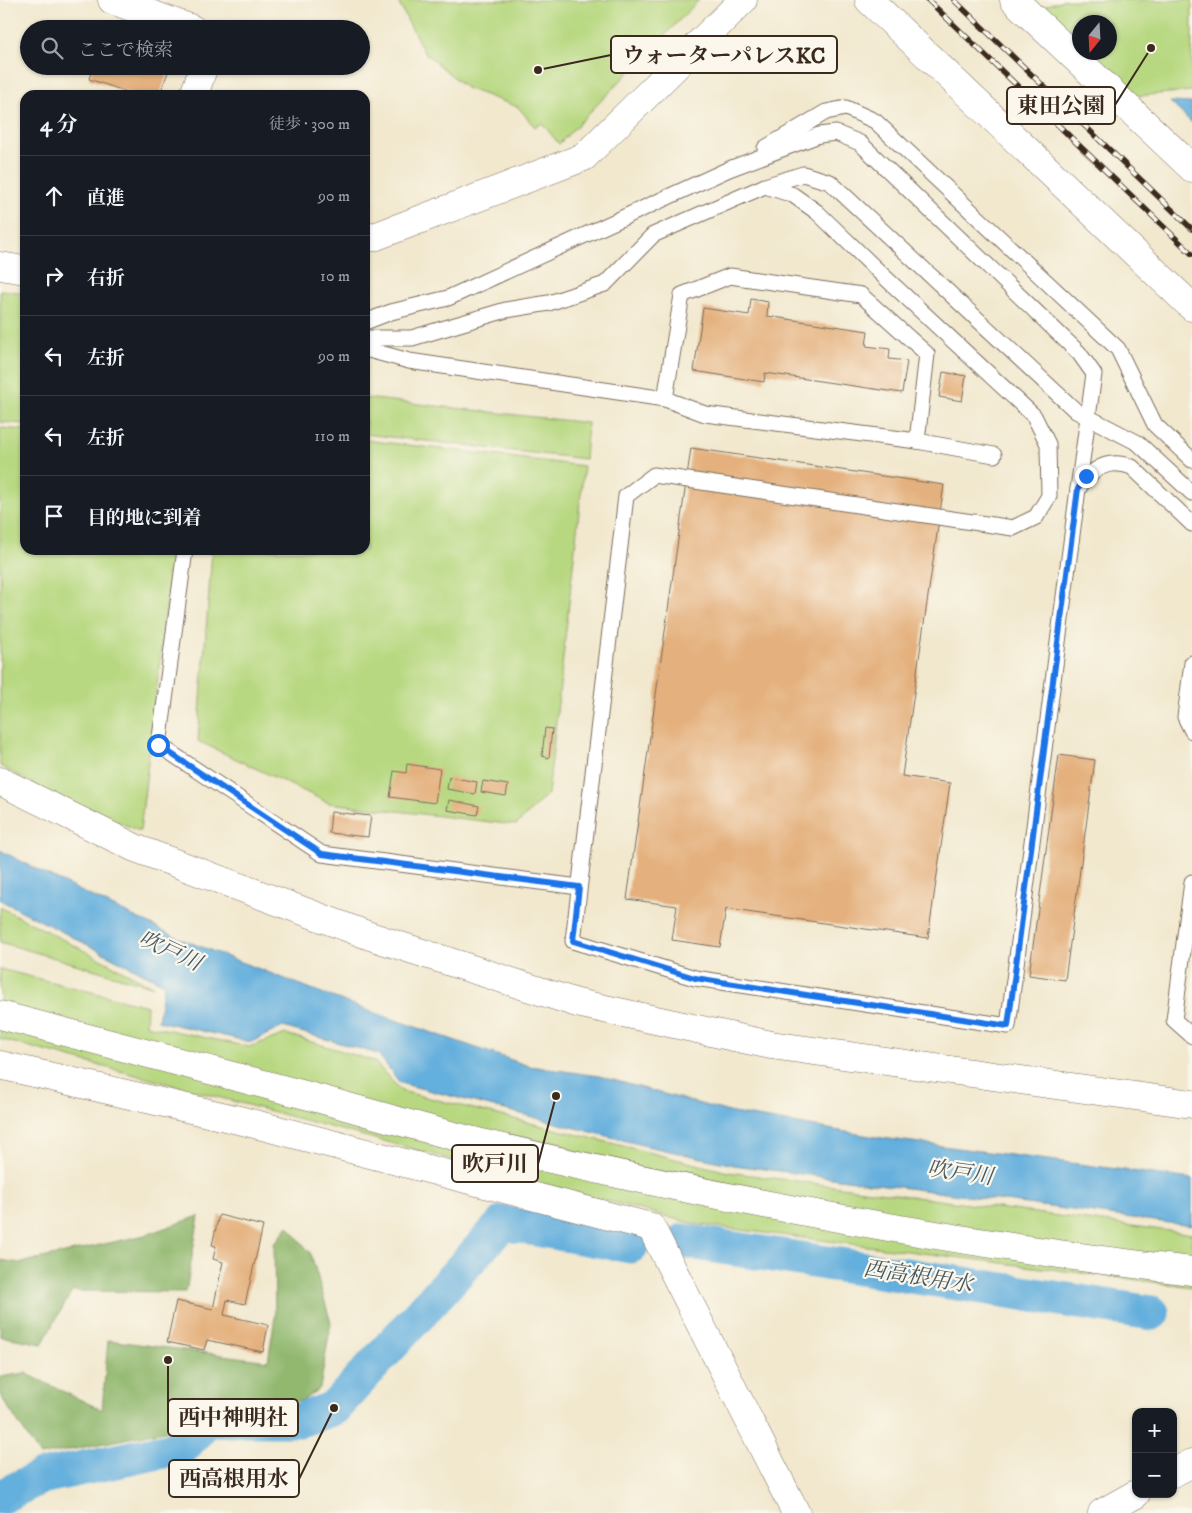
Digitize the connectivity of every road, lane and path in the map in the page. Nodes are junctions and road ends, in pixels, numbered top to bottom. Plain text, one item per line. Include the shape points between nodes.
1 (112, 0) edge
2 (743, 0) edge
3 (869, 0) edge
4 (1014, 0) edge
5 (167, 20) edge
6 (201, 75) edge
7 (196, 90) edge
8 (1192, 168) edge
9 (729, 169) junction
10 (765, 186) junction
11 (370, 236) edge
12 (0, 266) edge
13 (20, 269) edge
14 (1192, 307) edge
15 (370, 320) edge
16 (370, 338) edge
17 (370, 350) edge
18 (665, 399) junction
19 (1088, 417) junction
20 (917, 441) junction
21 (994, 455) dead end
22 (1192, 460) edge
23 (1078, 489) junction
24 (1192, 493) edge
25 (1192, 524) edge
26 (184, 555) edge
27 (1192, 663) edge
28 (1192, 731) edge
29 (0, 781) edge
30 (1192, 882) edge
31 (579, 887) junction
32 (0, 1015) edge
33 (1192, 1036) edge
34 (0, 1065) edge
35 (1192, 1104) edge
36 (1192, 1271) edge
37 (1192, 1463) edge
38 (1177, 1471) edge
39 (1132, 1496) edge
40 (796, 1513) edge
41 (1102, 1513) edge

1 - 5 street
2 - 11 street via 584,157
3 - 14 street
4 - 8 street
6 - 7 street
9 - 15 lane via 448,298
9 - 19 lane via 819,135 836,133 860,143 1079,353 1094,374
9 - 22 lane via 826,112 846,108 876,121 1118,349 1155,424
10 - 16 lane via 653,235 604,284 549,303 506,310 412,338
10 - 19 lane via 803,174 830,182 1076,411
10 - 31 lane via 793,195 817,212 1034,416 1048,444 1048,496 1036,517 1013,528 654,476 626,496
12 - 13 street
17 - 18 lane via 409,361
18 - 20 lane via 705,414
18 - 20 lane via 682,295 730,276 861,295 927,354
19 - 23 lane
19 - 24 lane via 1138,442
20 - 21 lane
23 - 25 lane via 1086,476 1098,469 1114,462 1123,464 1132,467
23 - 31 lane via 1008,1026 695,978 573,941
26 - 31 lane via 158,745 322,854
27 - 28 lane via 1185,717
29 - 35 street via 135,848 370,936 577,1003 771,1046
30 - 33 lane via 1174,1020
32 - 36 street via 484,1144 666,1184 929,1234
34 - 40 street via 243,1121 651,1227
37 - 38 street
39 - 41 street

